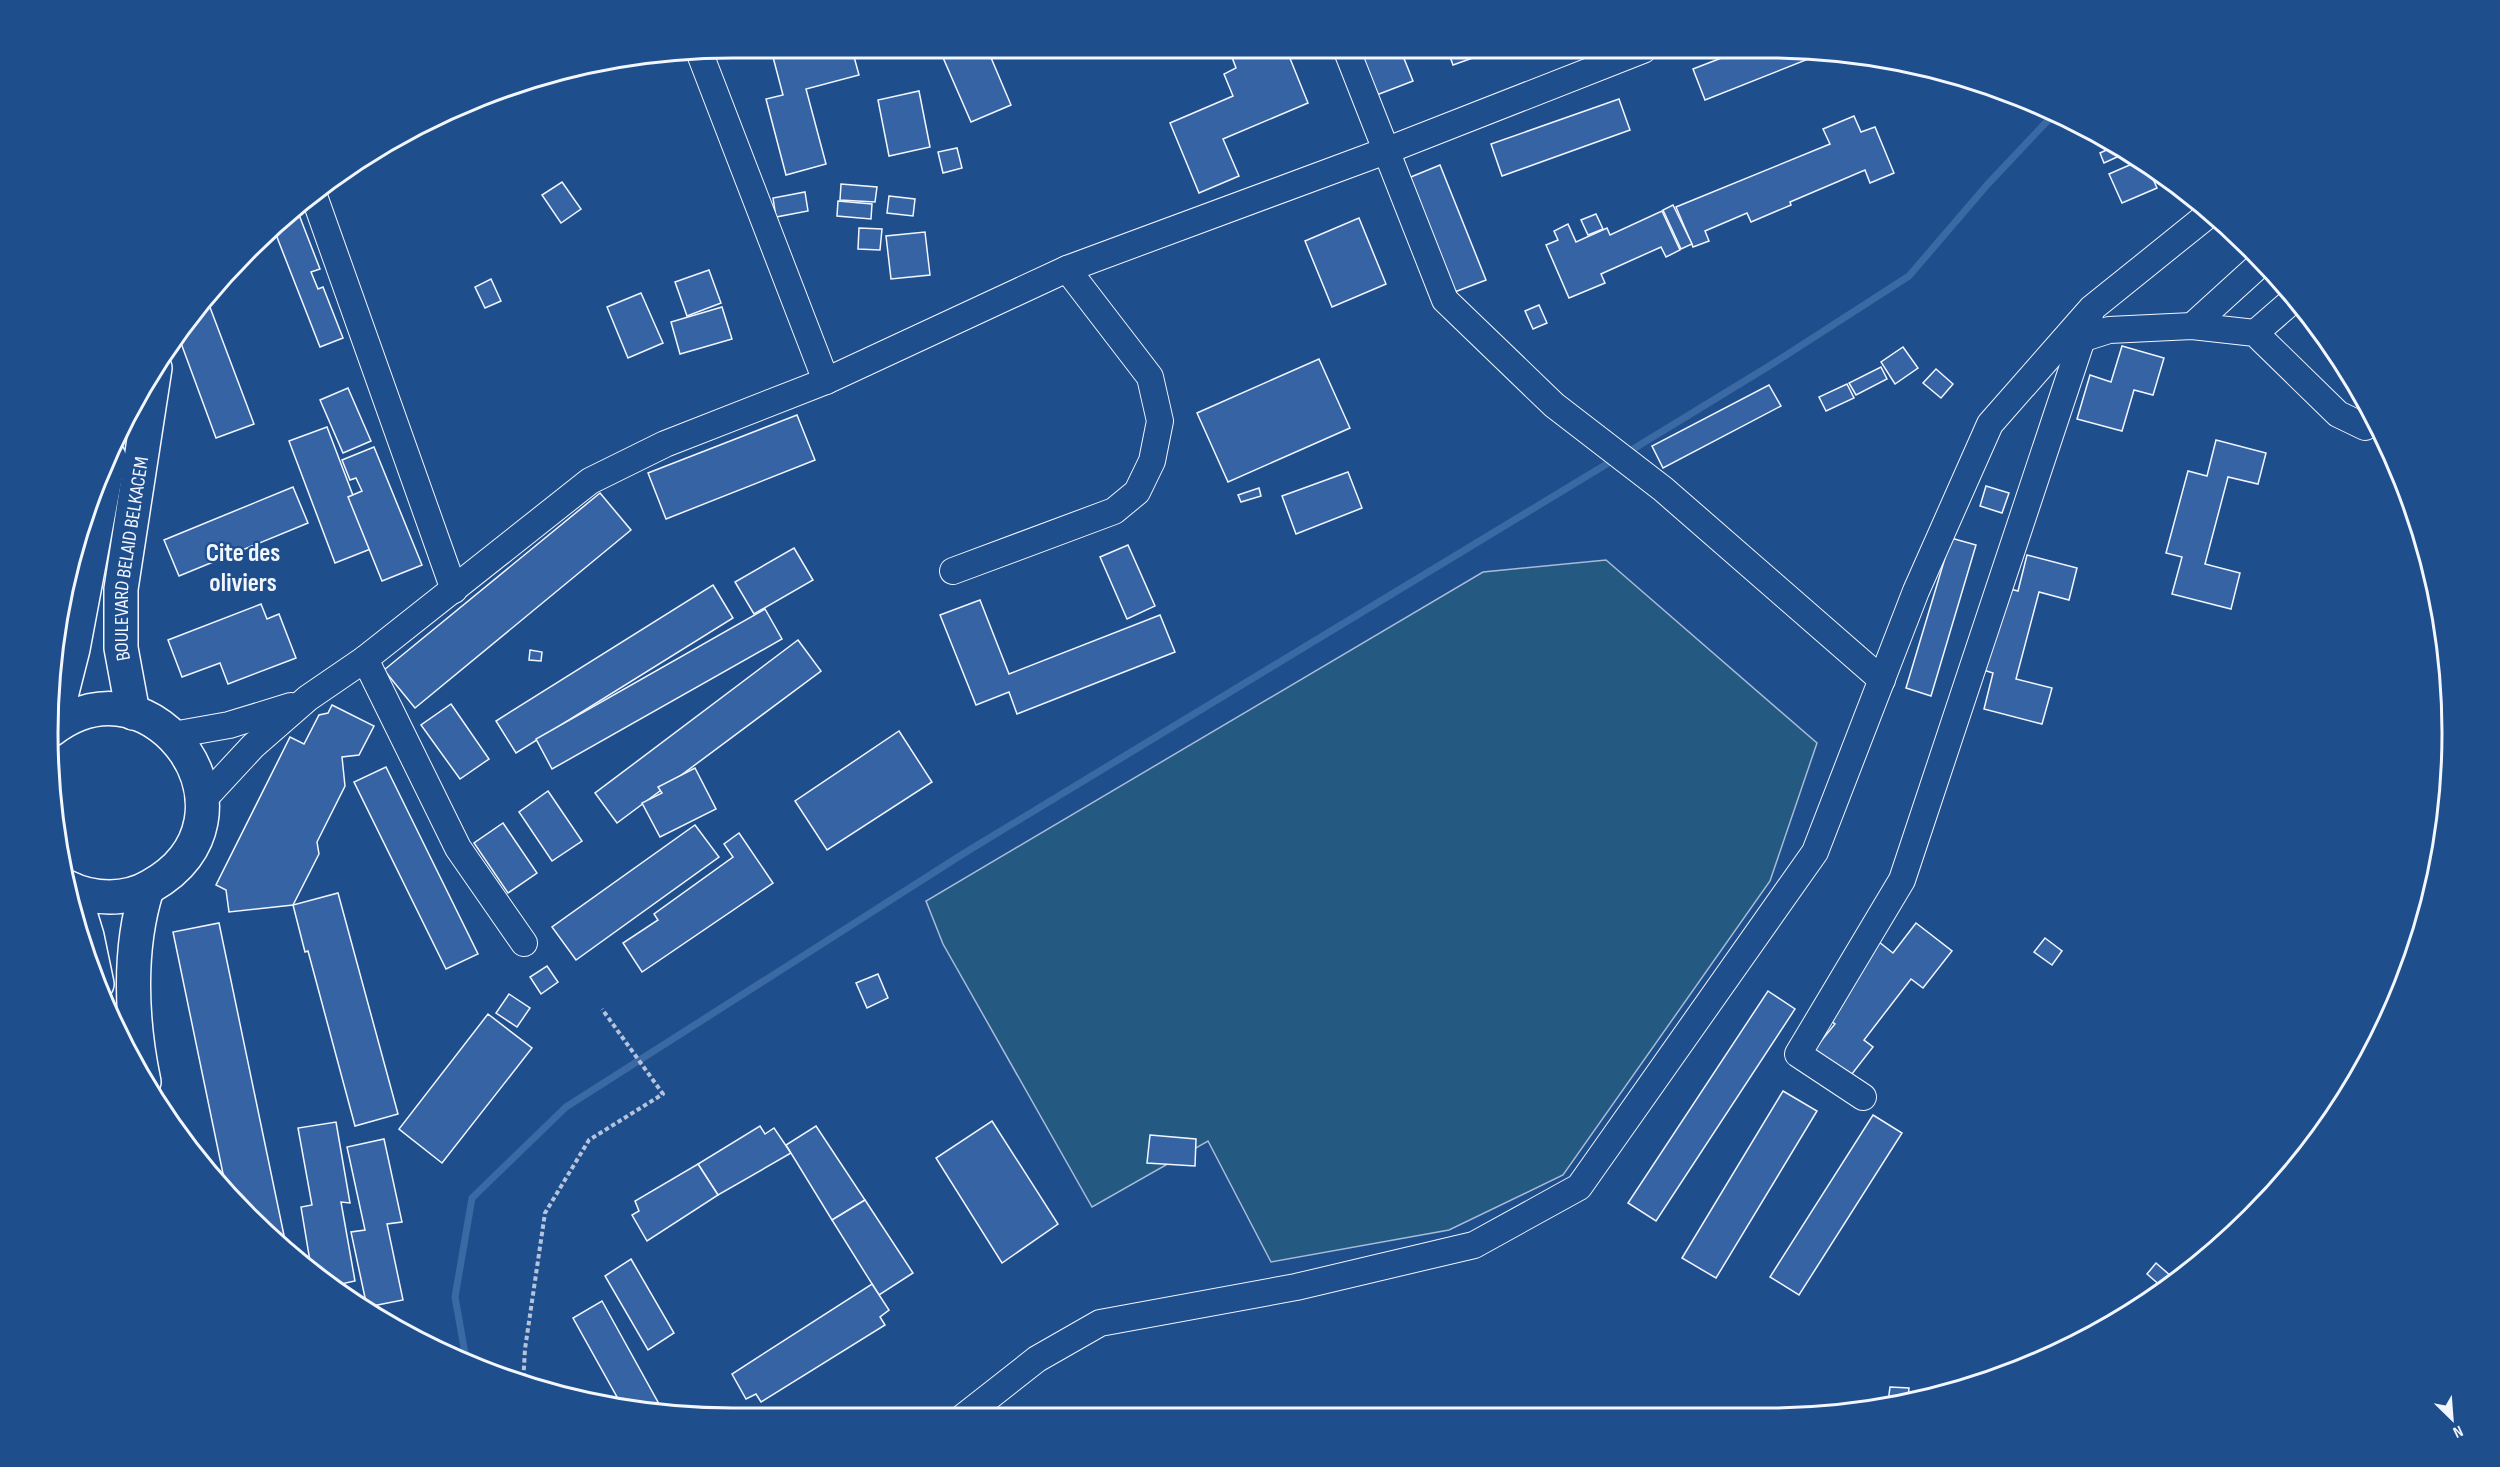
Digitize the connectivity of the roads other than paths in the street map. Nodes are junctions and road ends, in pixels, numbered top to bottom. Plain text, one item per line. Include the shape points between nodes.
1 (1350, 58) edge
2 (1623, 58) edge
3 (702, 59) edge
4 (1388, 150) junction
5 (317, 203) edge
6 (2203, 219) edge
7 (2256, 268) edge
8 (1067, 269) junction
9 (2287, 305) edge
10 (2091, 309) junction
11 (2192, 326) junction
12 (2255, 333) junction
13 (2084, 338) junction
14 (825, 381) junction
15 (151, 392) edge
16 (2365, 427) dead end
17 (101, 498) edge
18 (953, 571) dead end
19 (453, 590) junction
20 (365, 659) junction
21 (1882, 680) junction
22 (308, 698) junction
23 (59, 700) edge
24 (133, 712) junction
25 (58, 726) edge
26 (173, 735) junction
27 (203, 800) junction
28 (147, 889) junction
29 (78, 891) edge
30 (524, 943) dead end
31 (141, 1057) edge
32 (1863, 1097) dead end
33 (975, 1408) edge

1 - 4 street
2 - 4 street
3 - 14 street
4 - 8 street
4 - 21 street via 1445,300 1554,405 1663,489
5 - 19 street
6 - 10 street
7 - 11 street
8 - 14 street
8 - 18 street via 1150,377 1160,421 1152,461 1137,492 1114,511
9 - 12 street
10 - 13 street
10 - 21 street via 1990,424 1916,591
11 - 12 street
11 - 13 street via 2109,330
12 - 16 street via 2338,414
13 - 32 street via 1902,880 1798,1054
14 - 19 street via 665,444 590,481
15 - 24 main road, BOULEVARD BELAID BELKACEM via 121,589 121,648
17 - 23 main road, BOULEVARD BELAID BELKACEM
19 - 20 street
20 - 22 street
20 - 30 street via 458,848
21 - 33 street via 1815,852 1579,1187 1474,1245 1296,1287 1100,1323 1037,1359
22 - 26 street via 237,723
22 - 27 street via 253,746
24 - 25 main road via 83,713
24 - 26 main road
26 - 27 main road via 197,771
27 - 28 main road via 202,818 189,853 178,867
28 - 29 main road via 118,897
28 - 31 main road via 135,933 134,959

